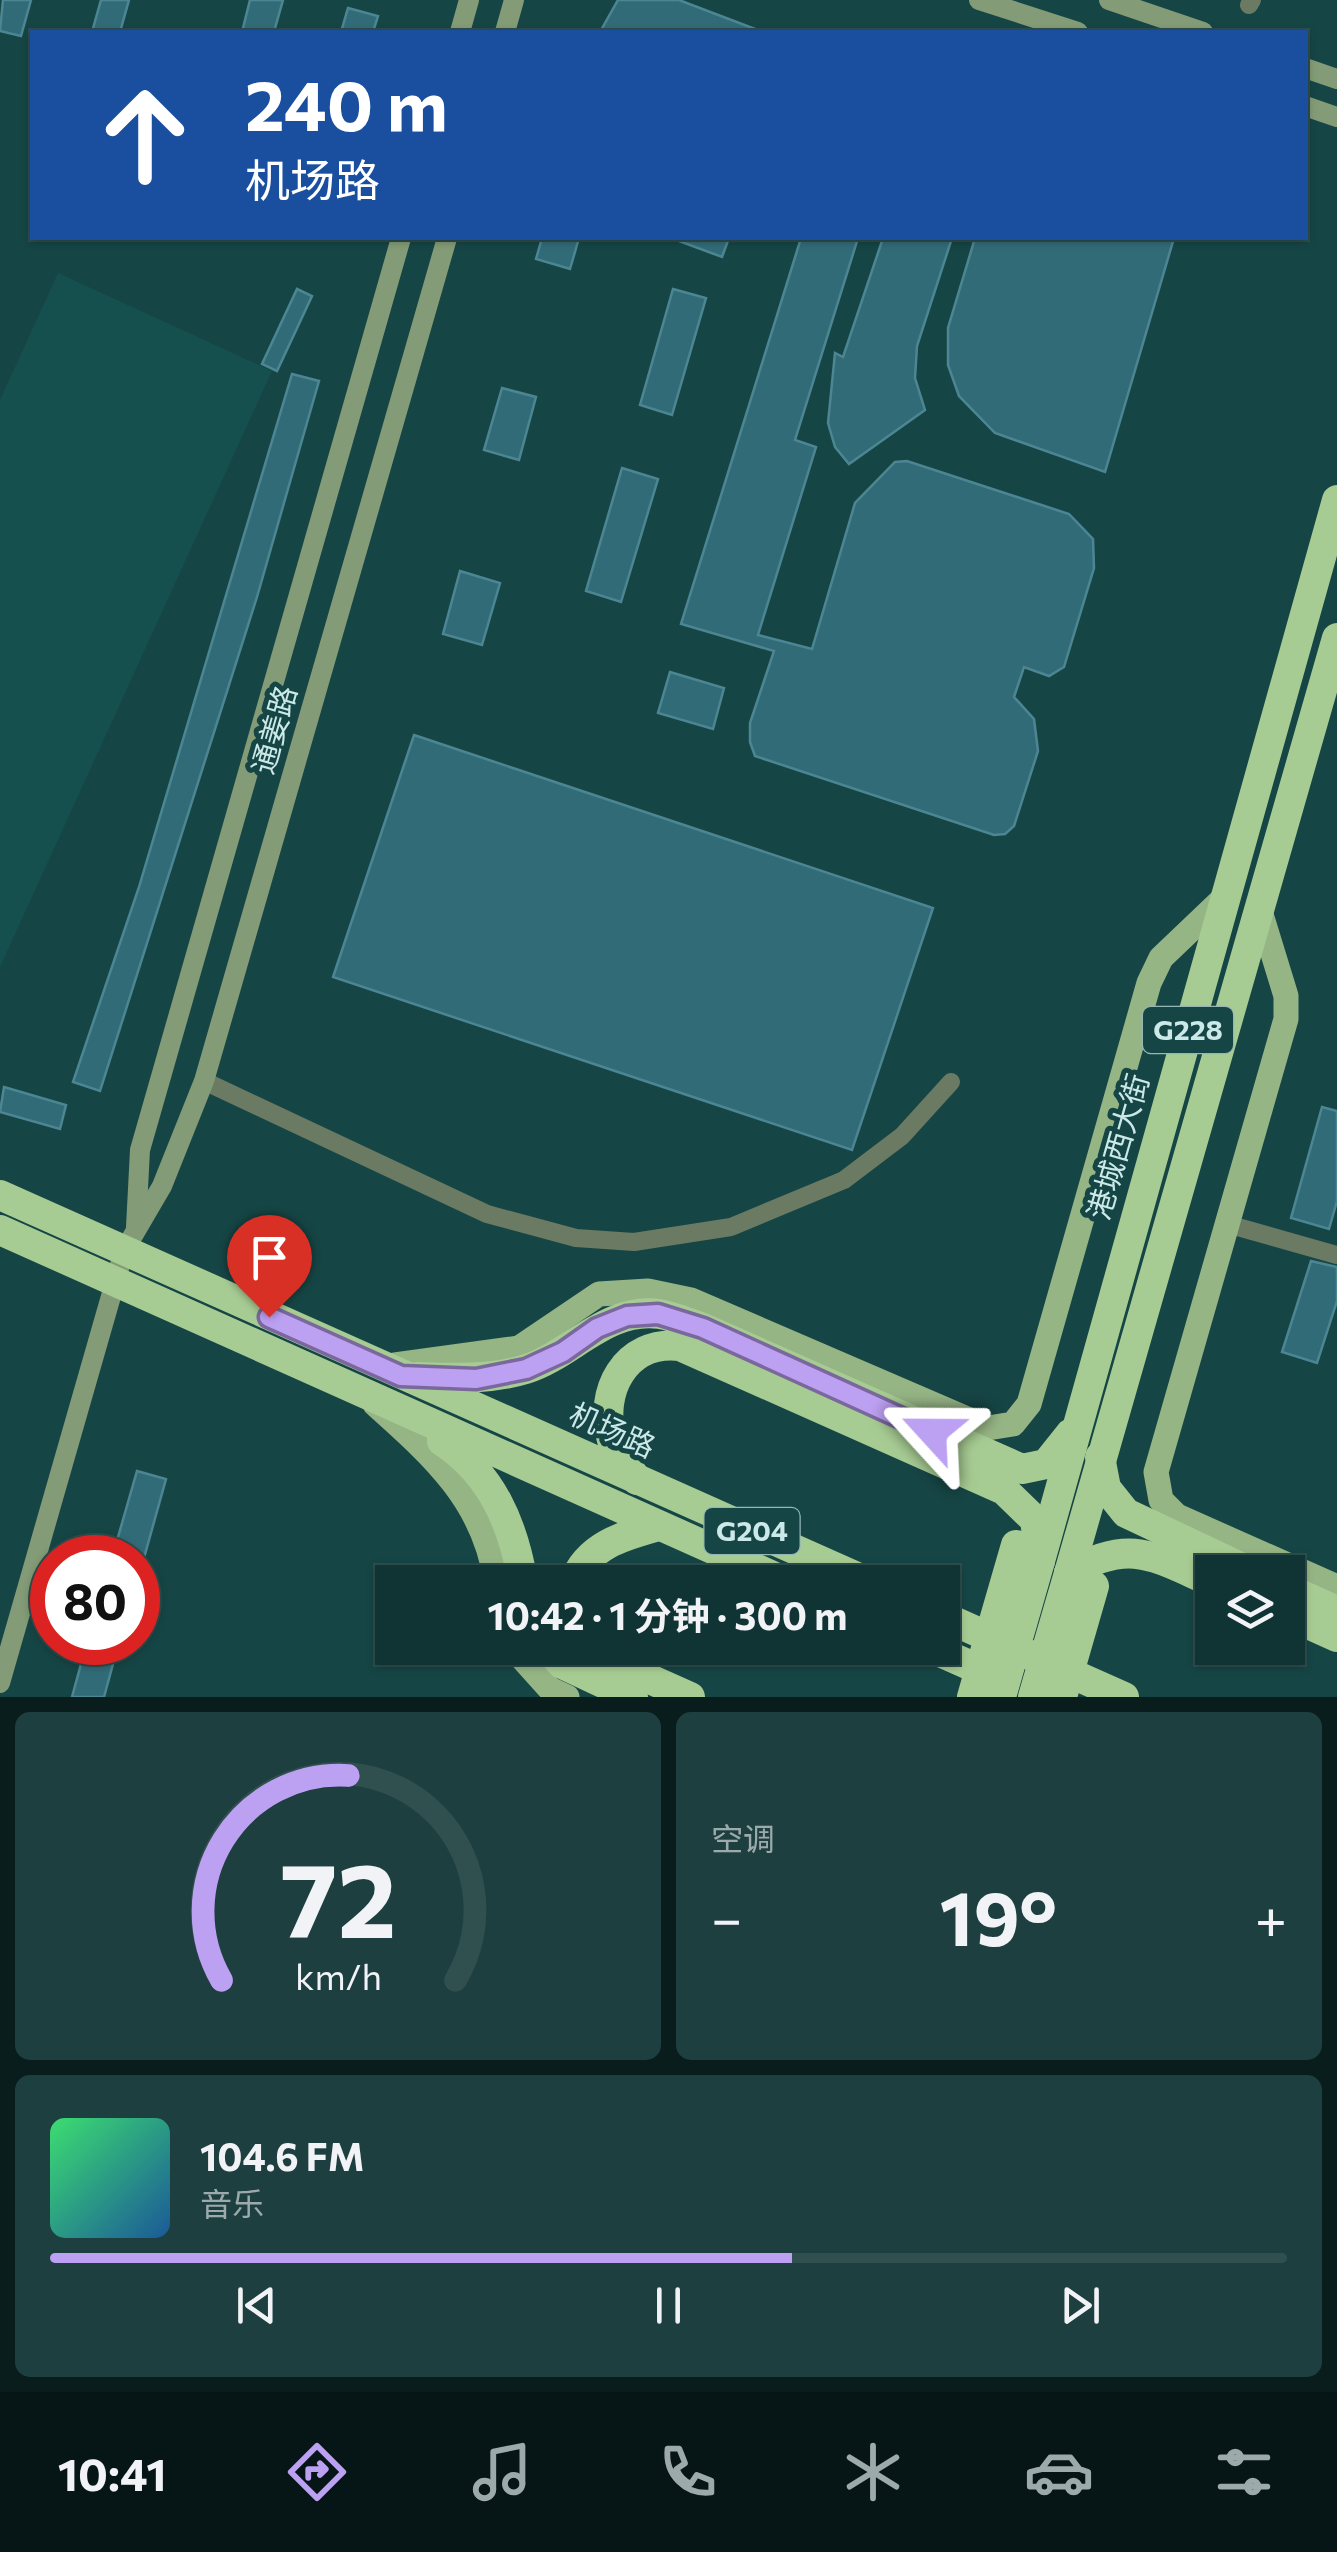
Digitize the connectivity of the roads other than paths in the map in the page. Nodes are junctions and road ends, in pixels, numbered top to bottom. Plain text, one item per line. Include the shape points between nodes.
1 (469, 0) edge
2 (514, 0) edge
3 (979, 0) edge
4 (1109, 0) edge
5 (1161, 8) edge
6 (461, 30) edge
7 (506, 30) edge
8 (1072, 30) edge
9 (1200, 30) edge
10 (1308, 69) edge
11 (1337, 79) edge
12 (1308, 107) edge
13 (1337, 117) edge
14 (400, 240) edge
15 (445, 240) edge
16 (1337, 500) edge
17 (1335, 655) edge
18 (1226, 896) junction
19 (1259, 908) junction
20 (204, 1080) junction
21 (951, 1082) dead end
22 (0, 1196) edge
23 (1227, 1224) junction
24 (0, 1230) edge
25 (130, 1240) junction
26 (1337, 1254) edge
27 (114, 1282) junction
28 (389, 1371) junction
29 (1090, 1380) junction
30 (377, 1400) junction
31 (1100, 1457) junction
32 (637, 1480) junction
33 (659, 1526) junction
34 (1028, 1553) junction
35 (1216, 1555) edge
36 (493, 1565) edge
37 (518, 1565) edge
38 (581, 1565) edge
39 (747, 1565) edge
40 (830, 1565) edge
41 (1195, 1575) edge
42 (1082, 1580) junction
43 (1337, 1586) edge
44 (1305, 1597) edge
45 (1337, 1611) edge
46 (1305, 1622) edge
47 (960, 1624) edge
48 (1337, 1636) edge
49 (960, 1661) edge
50 (524, 1665) edge
51 (564, 1665) edge
52 (618, 1665) edge
53 (0, 1683) edge
54 (568, 1697) edge
55 (633, 1697) edge
56 (690, 1697) edge
57 (972, 1697) edge
58 (1001, 1697) edge
59 (1033, 1697) edge
60 (1041, 1697) edge
61 (1062, 1697) edge
62 (1124, 1697) edge

1 - 6 street
2 - 7 street
3 - 8 street
4 - 5 street
5 - 9 street
10 - 11 street
12 - 13 street
14 - 25 street, 通姜路 via 140,1150
15 - 20 street, 通姜路
16 - 18 highway, 港城西大街 / G228
17 - 19 highway, G228
18 - 28 main road via 1161,958 1149,983 1029,1404 1012,1424 988,1428 691,1300 648,1291 599,1294 520,1348
18 - 29 highway, 港城西大街 / G228
19 - 23 main road via 1286,996 1286,1018
19 - 31 highway, G228
20 - 21 street via 487,1214 576,1238 634,1242 731,1227 844,1180 902,1136
20 - 25 street, 通姜路 via 162,1186
22 - 25 highway, 机场路 / G204
23 - 26 street
23 - 43 main road via 1156,1488 1177,1516
24 - 27 highway, G204
25 - 27 street
25 - 28 highway, 机场路 / G204
27 - 30 highway, G204
27 - 53 street
28 - 29 highway via 476,1379 526,1369 597,1328 658,1314 1022,1469 1046,1464 1064,1446
28 - 32 highway, 机场路 / G204
29 - 34 highway, 港城西大街 / G228
30 - 33 highway, G204
30 - 36 main road via 438,1461 476,1512
30 - 37 highway via 463,1455 496,1494
31 - 35 highway via 1106,1488 1126,1512
31 - 42 highway, G228
32 - 34 highway via 614,1445 608,1396 626,1364 666,1344 693,1350 1016,1499 1035,1520
32 - 40 highway, 机场路 / G204
33 - 38 highway via 604,1545
33 - 39 highway, G204
34 - 57 highway, bridge
34 - 58 highway, 港城西大街 / G228, bridge
41 - 42 highway via 1147,1554 1111,1553
42 - 59 highway, G228, bridge
42 - 61 highway, bridge
44 - 45 highway
46 - 48 highway
47 - 62 highway
49 - 60 highway
50 - 54 main road
51 - 55 highway
52 - 56 highway

